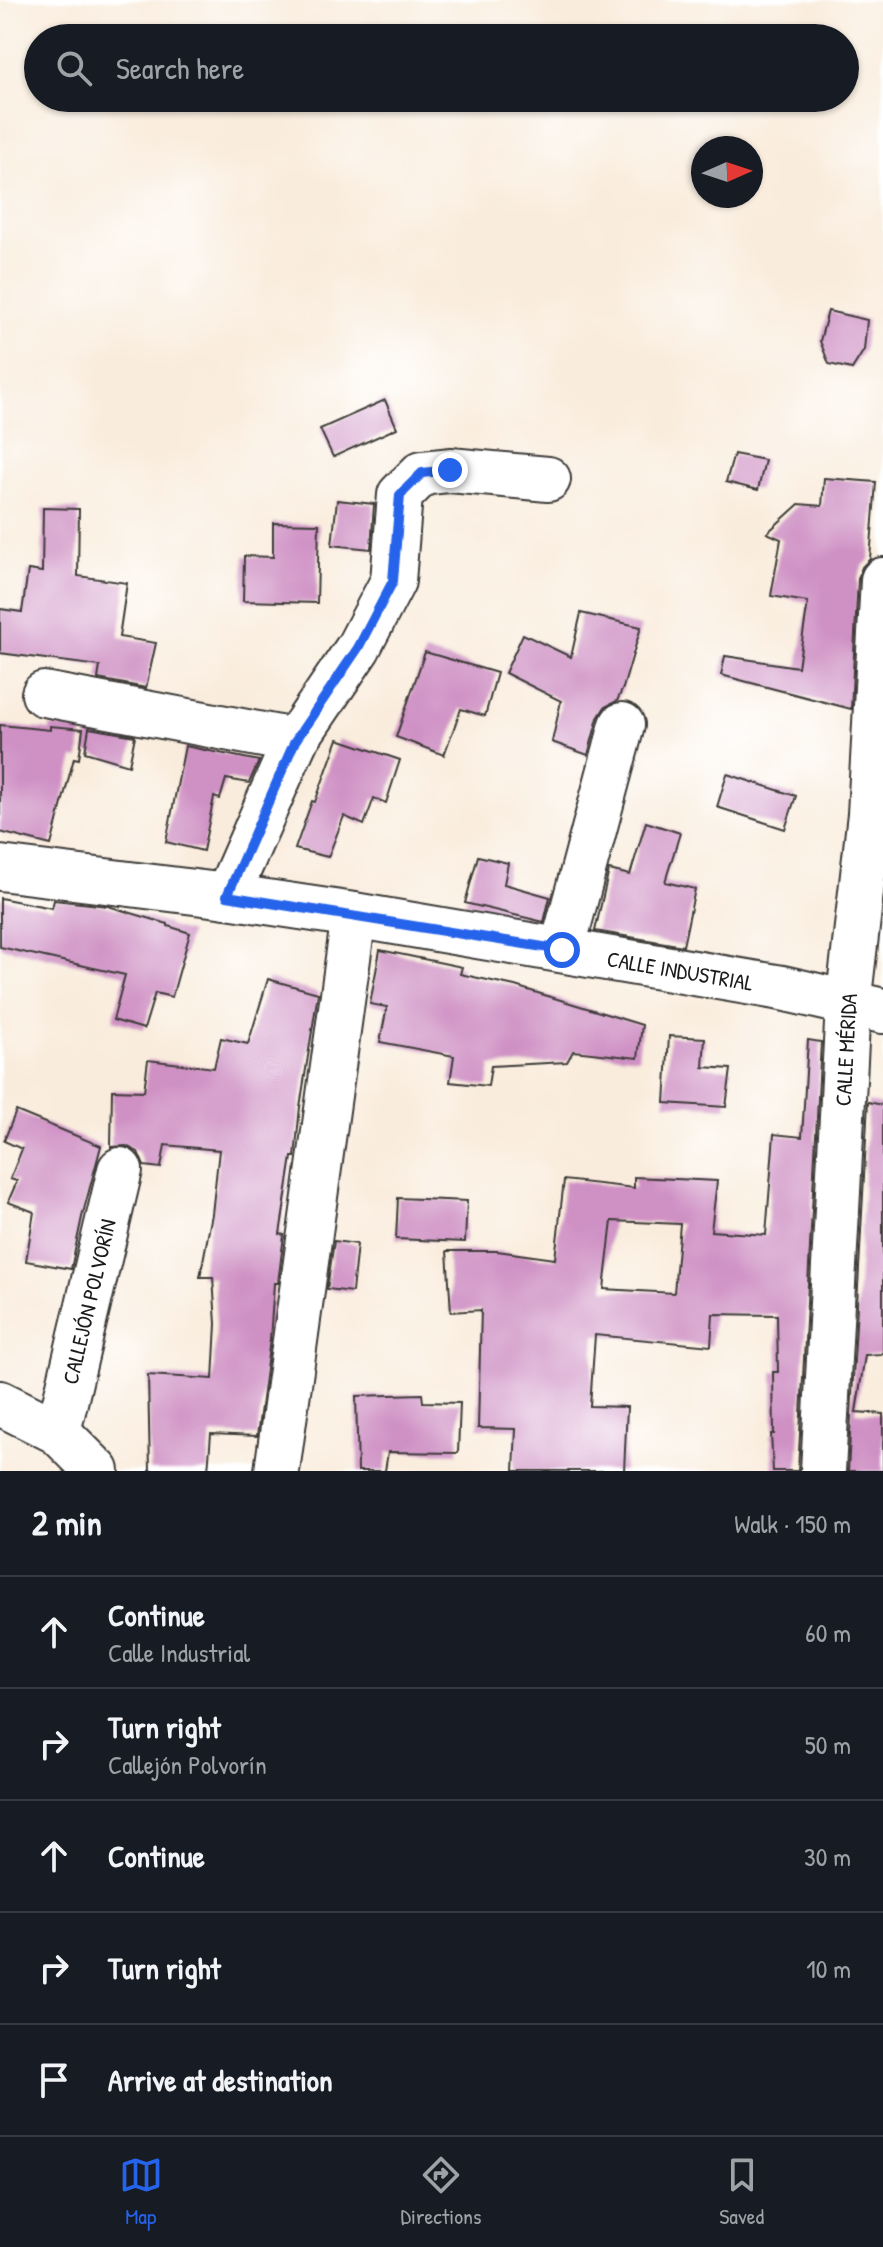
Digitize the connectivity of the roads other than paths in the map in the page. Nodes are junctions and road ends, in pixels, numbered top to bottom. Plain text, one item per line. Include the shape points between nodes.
1 (548, 479) dead end
2 (883, 580) edge
3 (44, 694) dead end
4 (622, 725) dead end
5 (295, 741) junction
6 (0, 868) edge
7 (227, 896) junction
8 (354, 915) junction
9 (562, 950) junction
10 (866, 1008) edge
11 (120, 1170) dead end
12 (0, 1403) edge
13 (58, 1432) junction
14 (97, 1471) edge
15 (277, 1471) edge
16 (823, 1471) edge

1 - 5 street via 450,470 422,473 400,495 393,581 358,648
2 - 10 street, CALLE MÉRIDA
3 - 5 street
4 - 9 street
5 - 7 street
6 - 7 street, CALLE INDUSTRIAL
7 - 8 street, CALLE INDUSTRIAL
8 - 9 street, CALLE INDUSTRIAL
8 - 15 street
9 - 10 street, CALLE INDUSTRIAL
10 - 16 street, CALLE MÉRIDA
11 - 13 street, CALLEJÓN POLVORÍN
12 - 13 street
13 - 14 street

